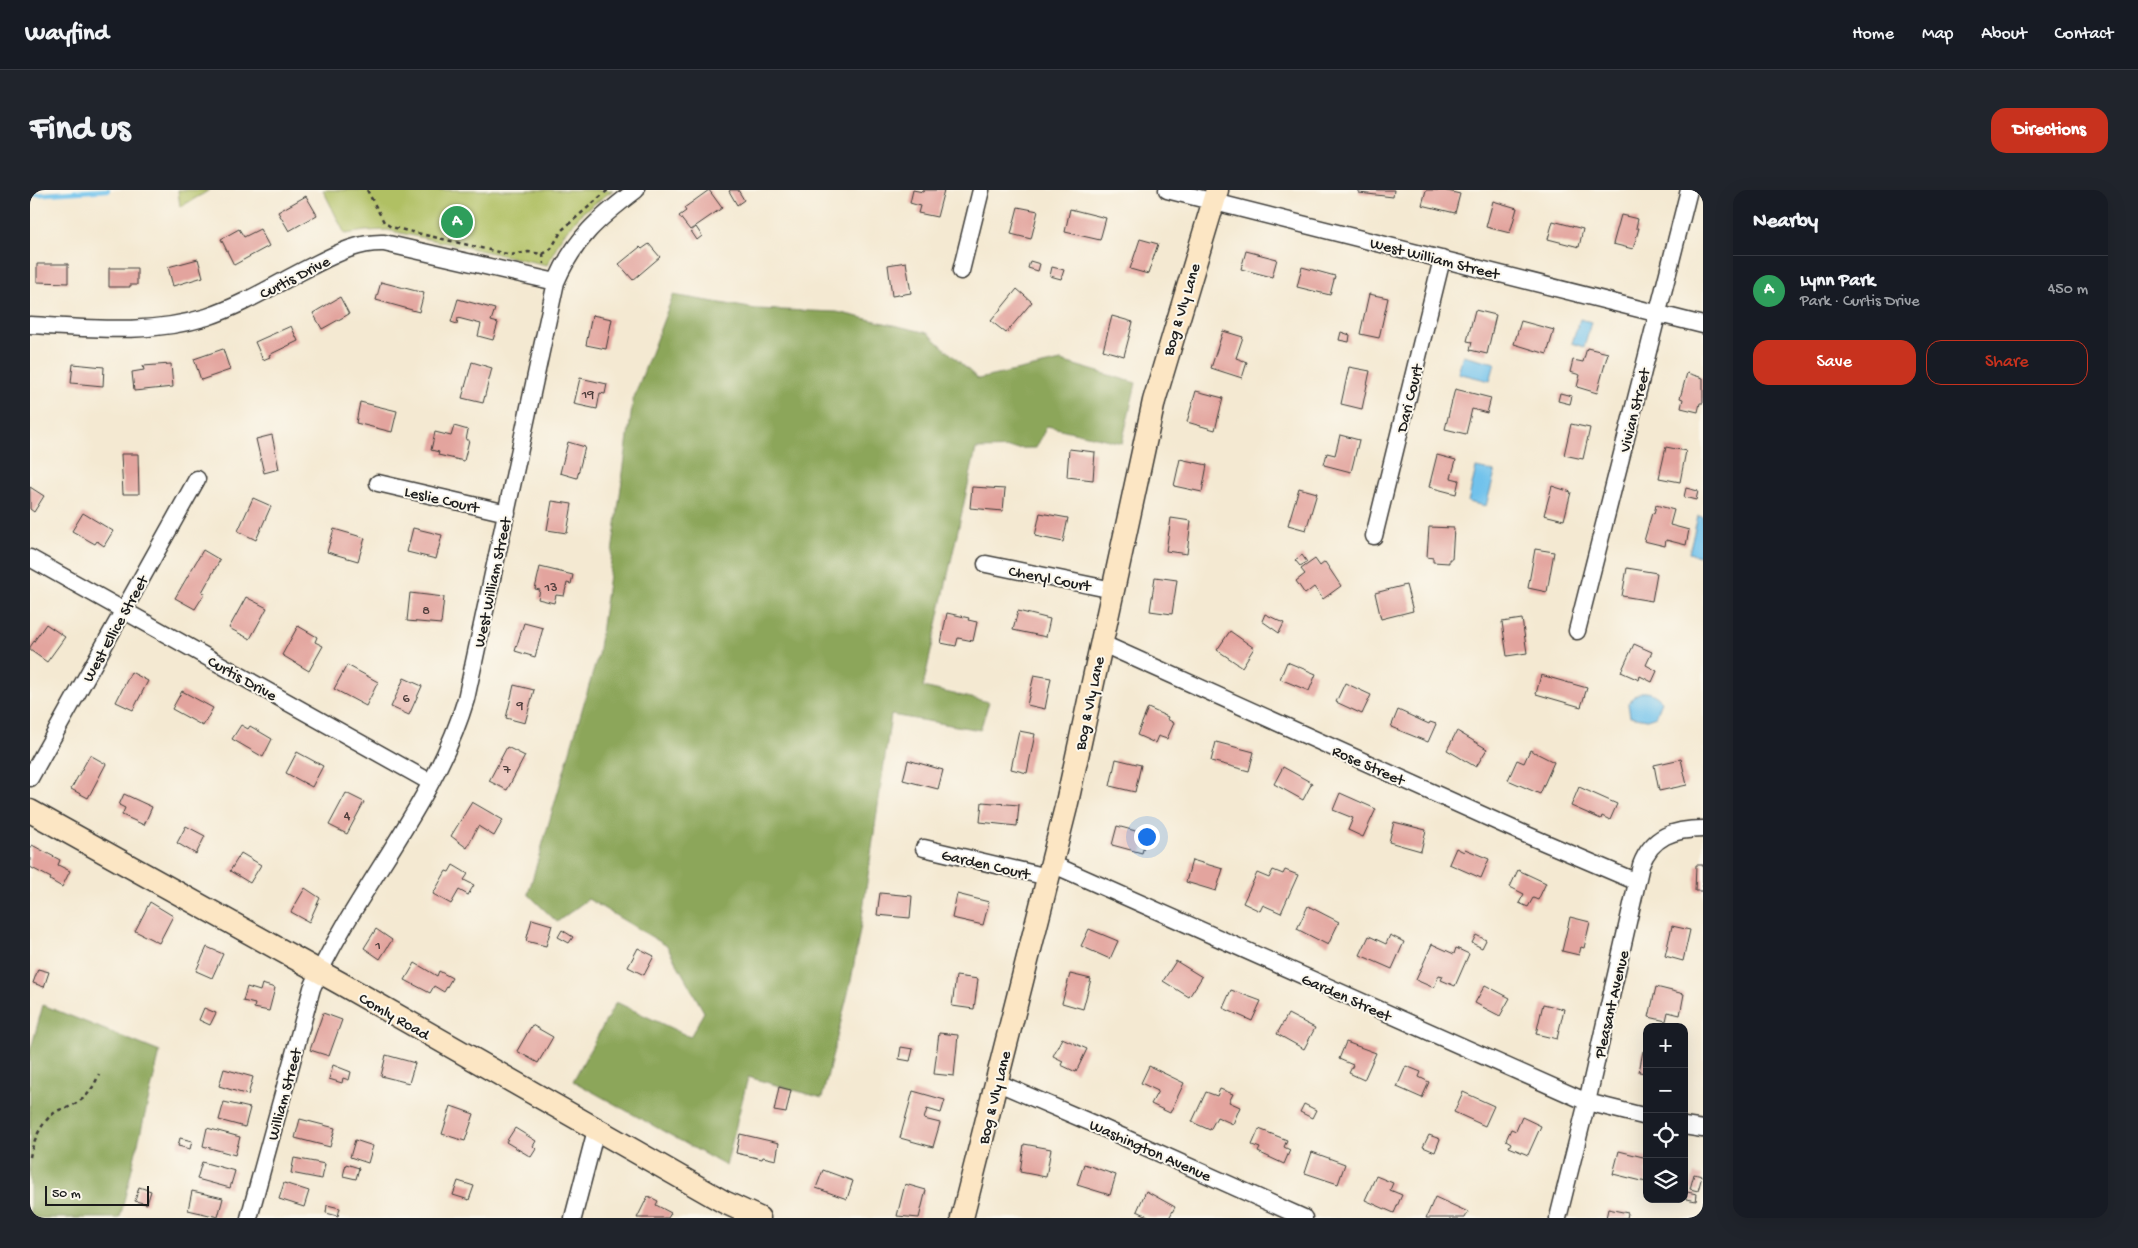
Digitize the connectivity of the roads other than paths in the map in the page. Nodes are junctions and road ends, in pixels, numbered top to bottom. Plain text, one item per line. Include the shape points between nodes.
1 (636, 190) edge
2 (981, 190) edge
3 (1167, 190) edge
4 (1689, 190) edge
5 (1215, 196) edge
6 (1442, 259) junction
7 (961, 271) dead end
8 (556, 282) junction
9 (1657, 314) junction
10 (30, 324) edge
11 (1703, 325) edge
12 (197, 479) dead end
13 (378, 483) dead end
14 (507, 513) junction
15 (1374, 536) dead end
16 (30, 558) edge
17 (986, 564) dead end
18 (1113, 590) junction
19 (124, 610) junction
20 (1577, 631) dead end
21 (1101, 643) junction
22 (30, 778) edge
23 (430, 782) junction
24 (30, 811) edge
25 (1703, 829) edge
26 (924, 848) dead end
27 (1050, 870) junction
28 (1637, 882) junction
29 (319, 972) junction
30 (996, 1082) junction
31 (1587, 1102) junction
32 (1643, 1116) edge
33 (1688, 1127) edge
34 (1703, 1129) edge
35 (596, 1130) junction
36 (249, 1218) edge
37 (573, 1218) edge
38 (759, 1218) edge
39 (962, 1218) edge
40 (1304, 1218) edge
41 (1558, 1218) edge

1 - 8 street, West William Street via 586,232 574,247
2 - 7 street
3 - 5 street, West William Street
4 - 9 street, Vivian Street
5 - 6 street, West William Street
5 - 18 street, Bog & Vly Lane via 1154,401
6 - 9 street, West William Street
6 - 15 street, Dari Court
8 - 10 street, Curtis Drive via 375,242 347,248 235,306 181,324 124,330
8 - 14 street, West William Street
9 - 11 street, West William Street
9 - 20 street, Vivian Street
12 - 19 street, West Ellice Street
13 - 14 street, Leslie Court
14 - 23 street, West William Street via 466,699 457,727
16 - 19 street, Curtis Drive
17 - 18 street, Cheryl Court
18 - 21 street, Bog & Vly Lane
19 - 22 street, West Ellice Street
19 - 23 street, Curtis Drive
21 - 27 street, Bog & Vly Lane
21 - 28 street, Rose Street
23 - 29 street, West William Street
24 - 29 street, Comly Road
25 - 28 street, Pleasant Avenue via 1672,832 1656,842 1645,856
26 - 27 street, Garden Court
27 - 30 street, Bog & Vly Lane
27 - 31 street, Garden Street
28 - 31 street, Pleasant Avenue
29 - 35 street, Comly Road
29 - 36 street, William Street
30 - 39 street, Bog & Vly Lane
30 - 40 street, Washington Avenue
31 - 32 street, Garden Street
31 - 41 street, Pleasant Avenue
33 - 34 street
35 - 37 street
35 - 38 street, Comly Road via 724,1202

